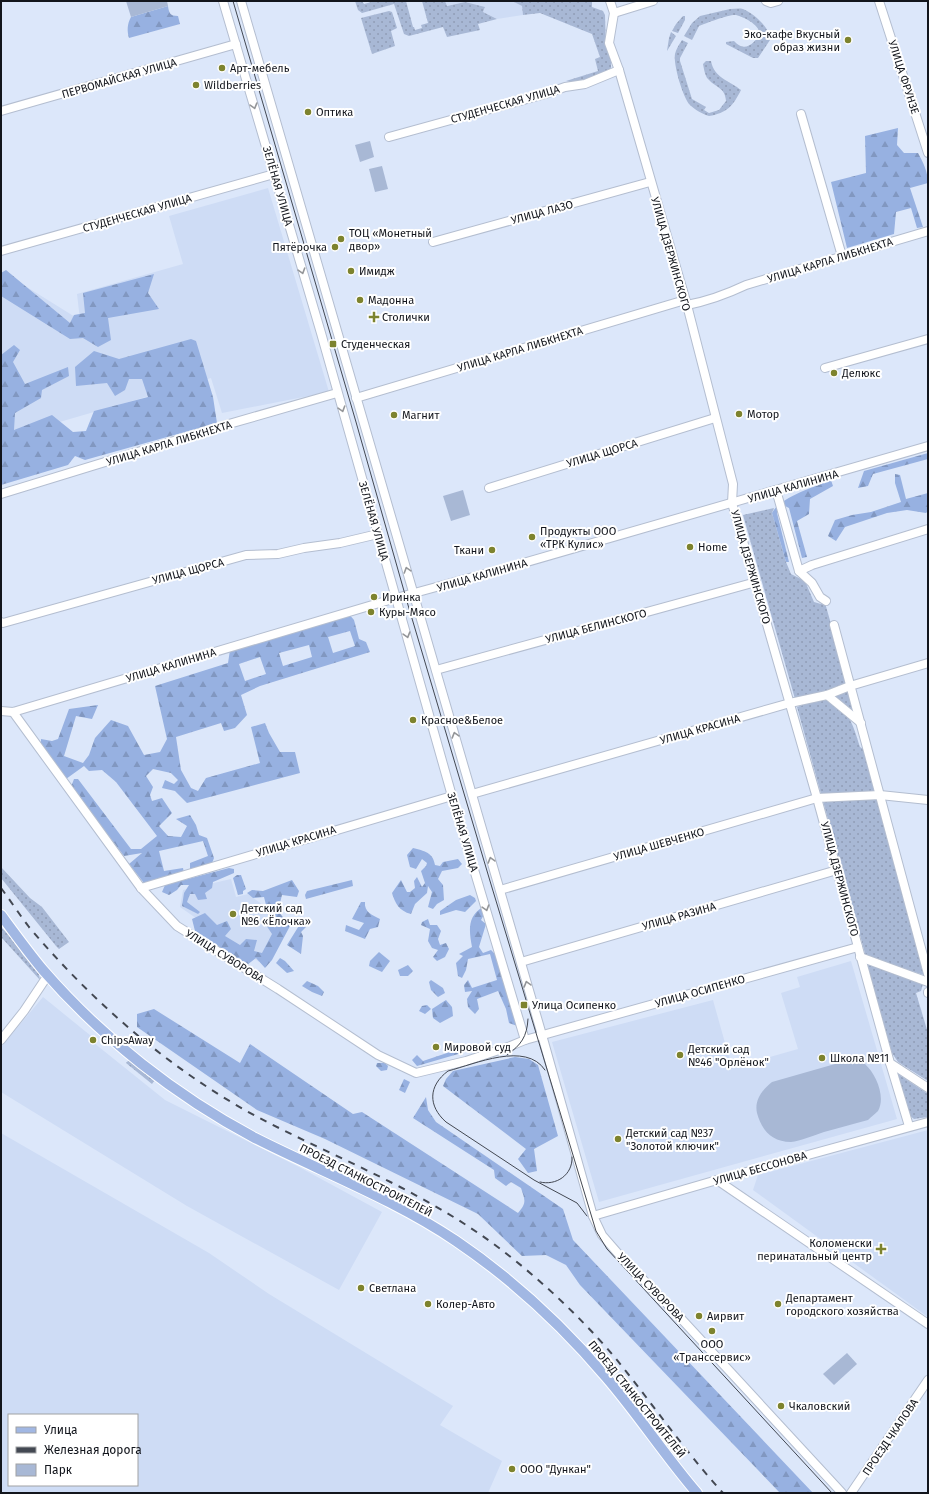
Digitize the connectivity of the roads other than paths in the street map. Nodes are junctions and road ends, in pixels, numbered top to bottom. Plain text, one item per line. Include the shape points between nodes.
1 (223, 1) edge
2 (241, 1) edge
3 (610, 1) edge
4 (652, 1) edge
5 (766, 1) edge
6 (778, 1) edge
7 (879, 1) edge
8 (614, 12) junction
9 (236, 44) junction
10 (619, 70) junction
11 (1, 111) edge
12 (801, 114) dead end
13 (389, 137) dead end
14 (928, 152) edge
15 (274, 174) junction
16 (650, 182) junction
17 (928, 230) edge
18 (433, 242) dead end
19 (1, 251) edge
20 (842, 256) junction
21 (686, 303) junction
22 (928, 339) edge
23 (825, 368) dead end
24 (337, 393) junction
25 (356, 398) junction
26 (715, 418) junction
27 (928, 446) edge
28 (489, 488) dead end
29 (776, 490) junction
30 (1, 494) edge
31 (732, 503) junction
32 (928, 529) edge
33 (378, 534) junction
34 (799, 571) junction
35 (756, 582) junction
36 (414, 593) junction
37 (396, 598) junction
38 (826, 601) dead end
39 (1, 622) edge
40 (834, 625) dead end
41 (928, 663) edge
42 (436, 670) junction
43 (850, 686) junction
44 (827, 695) junction
45 (790, 703) junction
46 (1, 710) edge
47 (13, 712) junction
48 (861, 723) junction
49 (472, 794) junction
50 (880, 795) junction
51 (452, 796) junction
52 (817, 798) junction
53 (928, 800) edge
54 (837, 870) junction
55 (141, 888) junction
56 (500, 890) junction
57 (1, 915) edge
58 (858, 947) junction
59 (860, 957) junction
60 (521, 962) junction
61 (928, 974) edge
62 (48, 975) junction
63 (928, 982) edge
64 (542, 1035) junction
65 (1, 1040) edge
66 (525, 1040) junction
67 (890, 1063) junction
68 (928, 1088) edge
69 (928, 1122) edge
70 (909, 1126) junction
71 (717, 1180) junction
72 (593, 1216) junction
73 (928, 1324) edge
74 (928, 1380) edge
75 (697, 1493) edge
76 (842, 1493) edge
77 (851, 1493) edge

1 - 9 street, ЗЕЛЁНАЯ УЛИЦА
2 - 25 street, ЗЕЛЁНАЯ УЛИЦА
3 - 8 street, УЛИЦА ДЗЕРЖИНСКОГО
4 - 8 street
5 - 6 street
7 - 14 street, УЛИЦА ФРУНЗЕ
8 - 10 street, УЛИЦА ДЗЕРЖИНСКОГО via 610,43
9 - 11 street, ПЕРВОМАЙСКАЯ УЛИЦА
9 -> 15 street, ЗЕЛЁНАЯ УЛИЦА
10 - 13 street, СТУДЕНЧЕСКАЯ УЛИЦА via 585,84 565,87
10 - 16 street, УЛИЦА ДЗЕРЖИНСКОГО
12 - 20 street
15 - 19 street, СТУДЕНЧЕСКАЯ УЛИЦА
15 -> 24 street, ЗЕЛЁНАЯ УЛИЦА
16 - 18 street, УЛИЦА ЛАЗО
16 - 21 street, УЛИЦА ДЗЕРЖИНСКОГО
17 - 20 street, УЛИЦА КАРЛА ЛИБКНЕХТА
20 - 21 street, УЛИЦА КАРЛА ЛИБКНЕХТА via 746,285 708,301
21 - 25 street, УЛИЦА КАРЛА ЛИБКНЕХТА
21 - 26 street, УЛИЦА ДЗЕРЖИНСКОГО
22 - 23 street
24 - 30 street, УЛИЦА КАРЛА ЛИБКНЕХТА
24 -> 33 street, ЗЕЛЁНАЯ УЛИЦА
36 -> 25 street, ЗЕЛЁНАЯ УЛИЦА
26 - 28 street, УЛИЦА ЩОРСА
26 - 31 street, УЛИЦА ДЗЕРЖИНСКОГО via 733,484
27 - 29 street, УЛИЦА КАЛИНИНА
29 - 31 street, УЛИЦА КАЛИНИНА
29 - 34 street
31 - 35 street, УЛИЦА ДЗЕРЖИНСКОГО
31 - 36 street, УЛИЦА КАЛИНИНА
32 - 34 street
33 - 37 street, ЗЕЛЁНАЯ УЛИЦА
33 - 39 street, УЛИЦА ЩОРСА via 278,554 246,555
34 - 38 street
35 - 42 street, УЛИЦА БЕЛИНСКОГО
35 - 45 street, УЛИЦА ДЗЕРЖИНСКОГО
36 - 37 street, УЛИЦА КАЛИНИНА
36 - 42 street, ЗЕЛЁНАЯ УЛИЦА
37 - 47 street, УЛИЦА КАЛИНИНА
37 -> 51 street, ЗЕЛЁНАЯ УЛИЦА
40 - 43 street
41 - 43 street, УЛИЦА КРАСИНА
49 -> 42 street, ЗЕЛЁНАЯ УЛИЦА
43 - 44 street, УЛИЦА КРАСИНА
43 - 48 street
44 - 45 street, УЛИЦА КРАСИНА
44 - 48 street
45 - 49 street, УЛИЦА КРАСИНА
45 - 52 street, УЛИЦА ДЗЕРЖИНСКОГО
46 - 47 street
47 - 55 street, УЛИЦА СУВОРОВА
48 - 50 street
56 -> 49 street, ЗЕЛЁНАЯ УЛИЦА
50 - 52 street, УЛИЦА ШЕВЧЕНКО
50 - 53 street, УЛИЦА ШЕВЧЕНКО
50 - 61 street
51 - 55 street, УЛИЦА КРАСИНА
51 -> 66 street, ЗЕЛЁНАЯ УЛИЦА
52 - 54 street, УЛИЦА ДЗЕРЖИНСКОГО
52 - 56 street, УЛИЦА ШЕВЧЕНКО
54 - 58 street, УЛИЦА ДЗЕРЖИНСКОГО
54 - 60 street, УЛИЦА РАЗИНА
55 - 66 street, УЛИЦА СУВОРОВА via 177,926 378,1055 416,1073 466,1061
56 - 60 street, ЗЕЛЁНАЯ УЛИЦА
57 - 62 main road, ПРОЕЗД СТАНКОСТРОИТЕЛЕЙ
58 - 59 street, УЛИЦА ДЗЕРЖИНСКОГО
58 - 64 street, УЛИЦА ОСИПЕНКО
59 - 63 street
59 - 67 street, УЛИЦА ДЗЕРЖИНСКОГО
64 -> 60 street, ЗЕЛЁНАЯ УЛИЦА
62 - 65 street
62 - 75 main road, ПРОЕЗД СТАНКОСТРОИТЕЛЕЙ via 130,1055 196,1103 254,1137 397,1206 460,1244 513,1283 554,1320 601,1371
64 - 66 street, УЛИЦА СУВОРОВА
64 - 72 street, УЛИЦА СУВОРОВА
67 - 68 street
67 - 70 street, УЛИЦА ДЗЕРЖИНСКОГО
69 - 70 street, УЛИЦА БЕССОНОВА
70 - 71 street, УЛИЦА БЕССОНОВА
71 - 72 street, УЛИЦА БЕССОНОВА
71 - 73 street
72 - 76 street, УЛИЦА СУВОРОВА via 602,1235 622,1258
74 - 77 street, ПРОЕЗД ЧКАЛОВА

